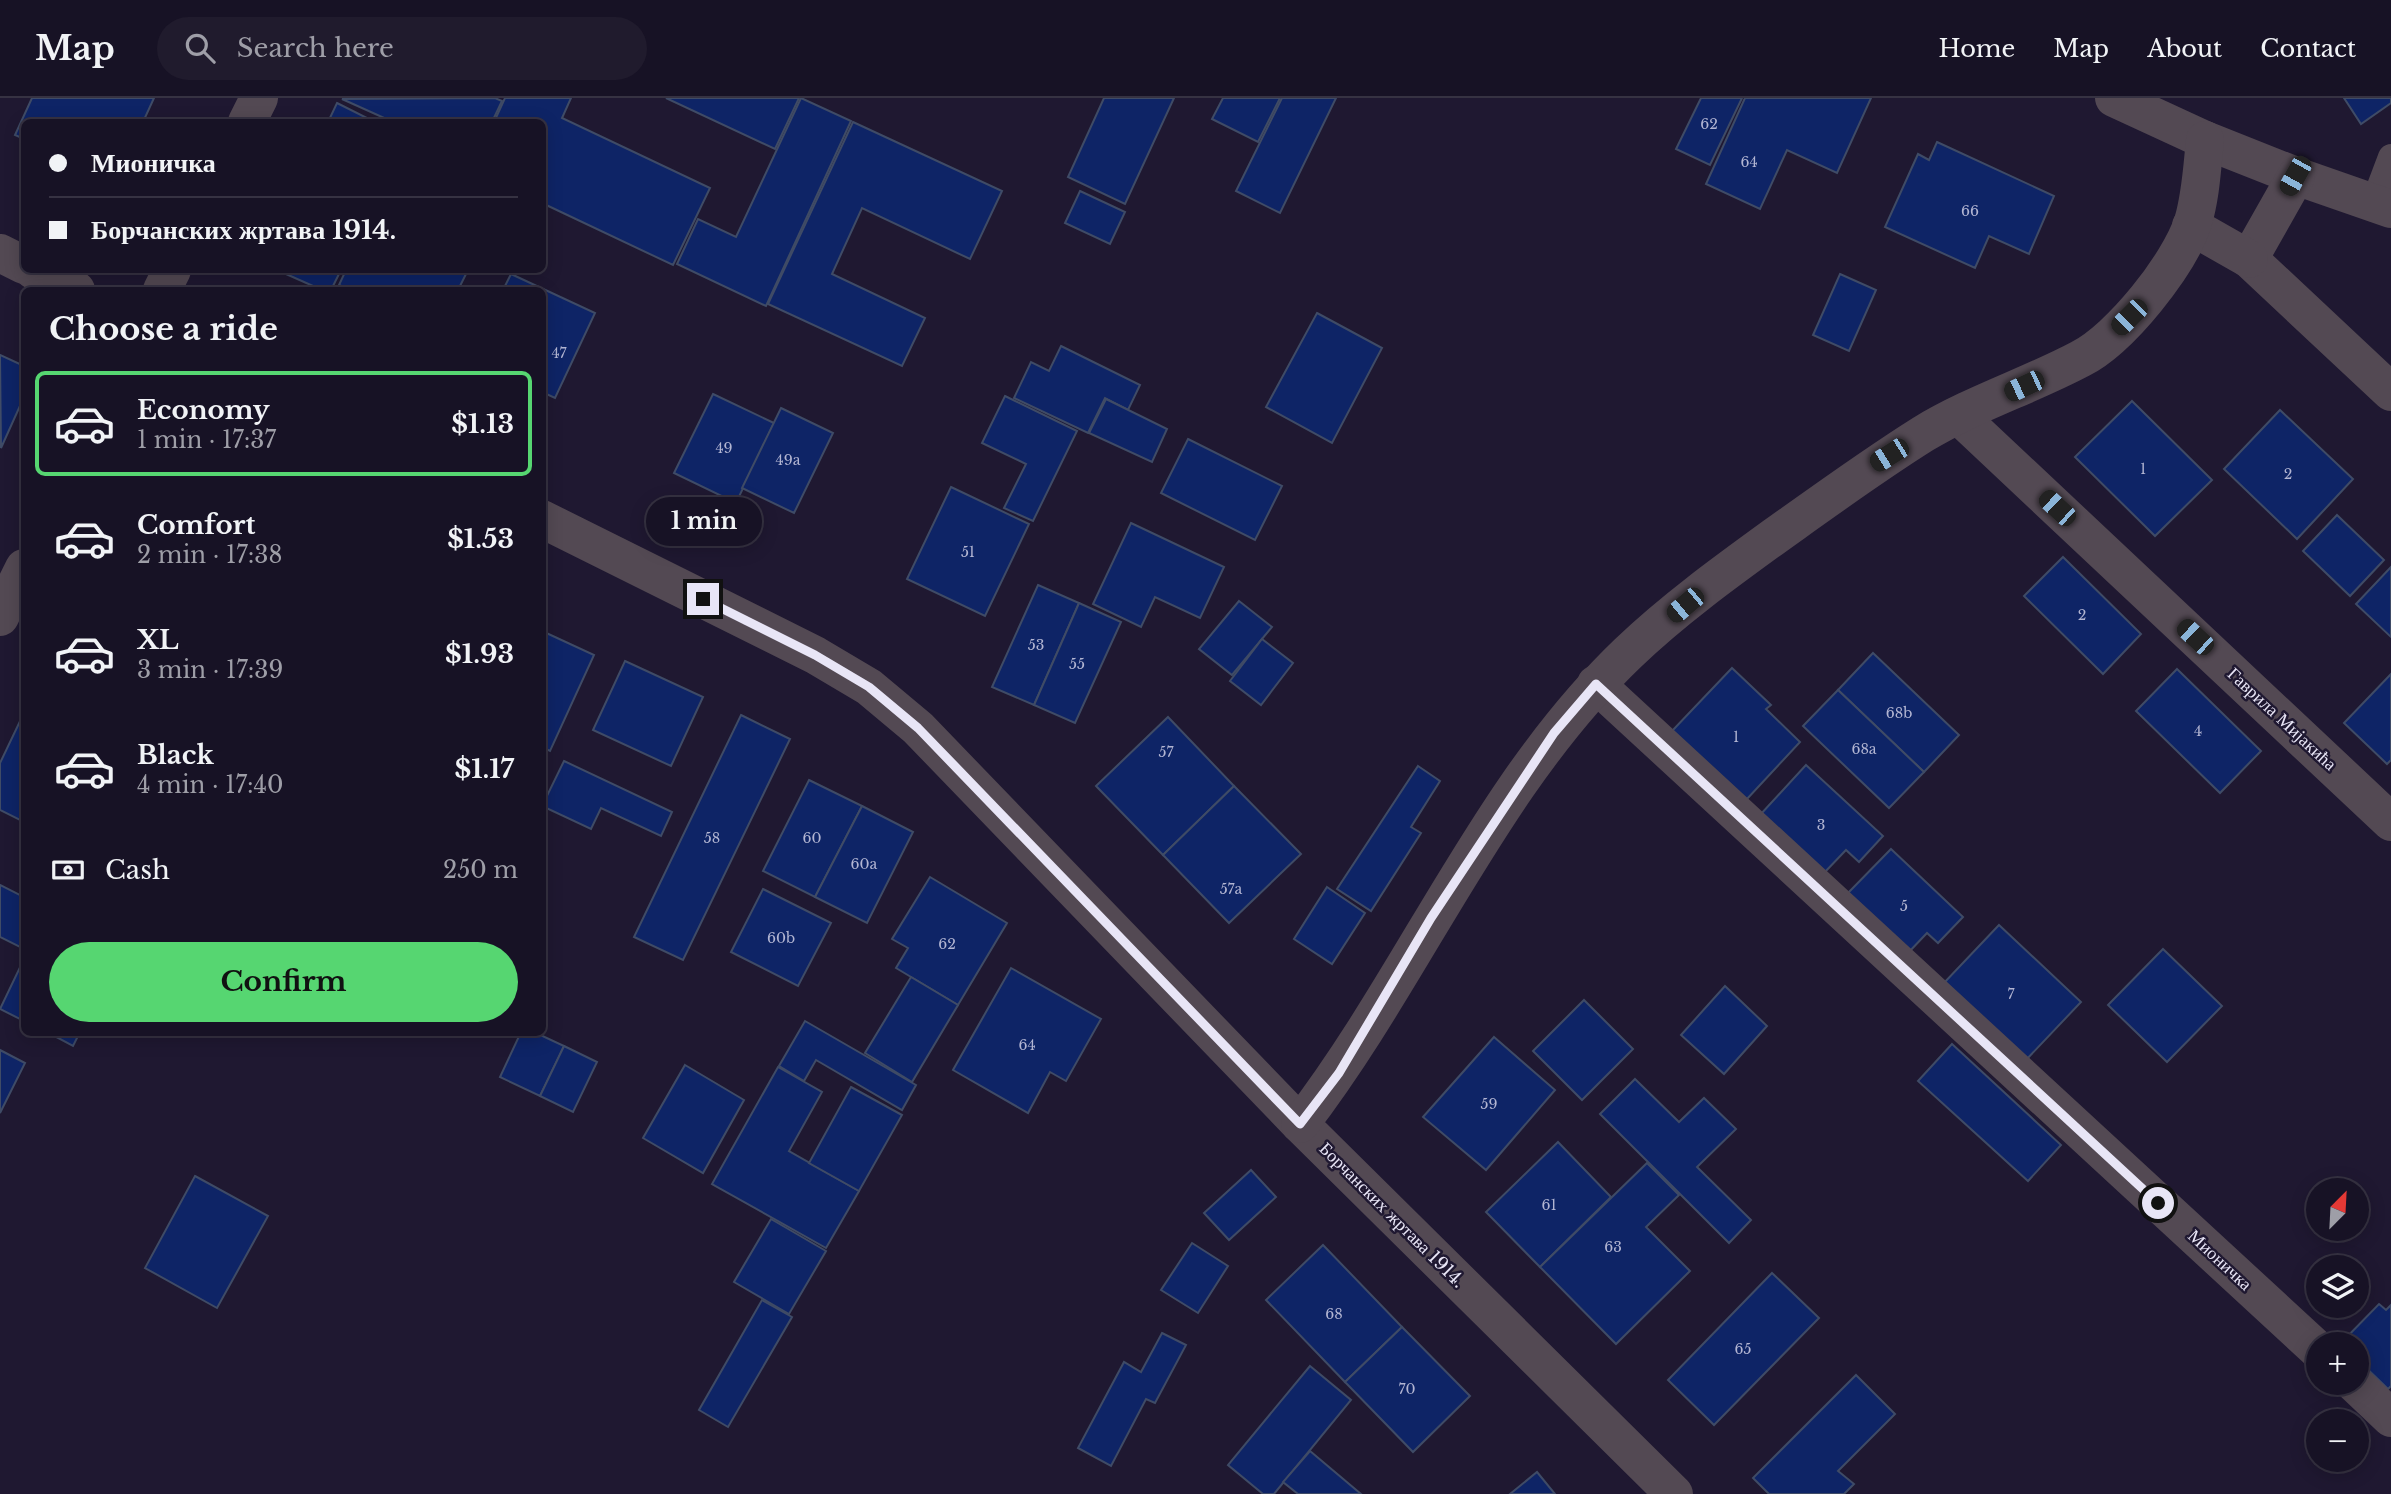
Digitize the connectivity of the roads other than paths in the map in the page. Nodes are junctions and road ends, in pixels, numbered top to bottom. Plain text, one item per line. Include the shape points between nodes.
1 (259, 98) edge
2 (2114, 98) edge
3 (248, 119) edge
4 (2206, 140) junction
5 (2391, 157) edge
6 (2295, 176) junction
7 (2383, 206) edge
8 (2191, 226) junction
9 (0, 253) edge
10 (2249, 259) junction
11 (21, 264) edge
12 (39, 273) edge
13 (70, 287) edge
14 (2391, 392) edge
15 (1959, 416) junction
16 (546, 521) edge
17 (21, 574) edge
18 (0, 617) edge
19 (1596, 684) junction
20 (2391, 822) edge
21 (1300, 1124) junction
22 (2306, 1339) edge
23 (2367, 1395) edge
24 (2391, 1418) edge
25 (1674, 1494) edge

1 - 3 street
2 - 4 street
4 - 6 street
4 - 8 street
5 - 7 lane
6 - 7 street
6 - 10 street
8 - 10 street
8 - 15 street via 2147,299 2084,357
9 - 11 street
10 - 14 street
12 - 13 street
15 - 19 street via 1870,467 1720,575
15 - 20 street, Гаврила Мијакића
16 - 21 street, Борчанских жртава 1914. via 815,655 869,687 918,728
17 - 18 street
19 - 21 street via 1554,733 1431,918 1339,1073
19 - 22 street, Мионичка
21 - 25 street, Борчанских жртава 1914.
23 - 24 street

